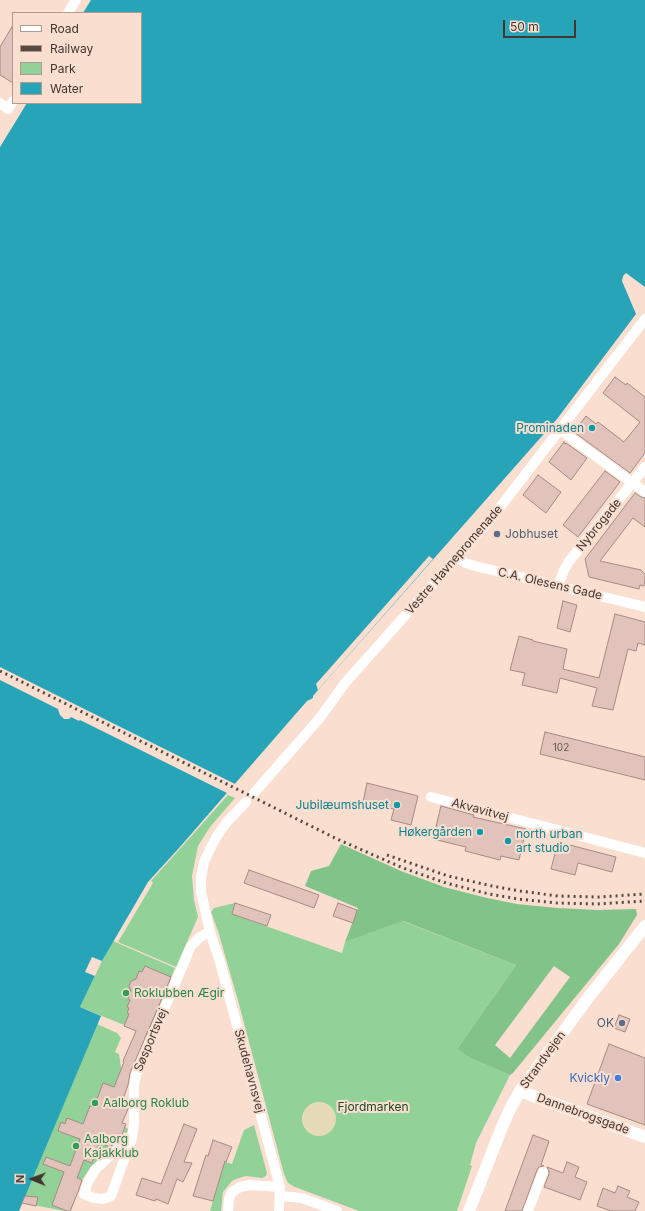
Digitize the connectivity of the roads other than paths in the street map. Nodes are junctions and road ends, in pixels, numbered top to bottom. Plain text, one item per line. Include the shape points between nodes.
1 (76, 0) edge
2 (69, 12) edge
3 (645, 319) edge
4 (560, 430) junction
5 (645, 467) edge
6 (633, 483) junction
7 (645, 492) edge
8 (458, 556) junction
9 (558, 586) junction
10 (645, 607) edge
11 (254, 793) dead end
12 (431, 797) dead end
13 (246, 802) dead end
14 (645, 852) edge
15 (645, 926) edge
16 (210, 932) junction
17 (520, 1091) junction
18 (645, 1137) edge
19 (132, 1138) junction
20 (543, 1172) dead end
21 (280, 1191) junction
22 (532, 1210) edge
23 (228, 1211) edge
24 (279, 1211) edge
25 (337, 1211) edge
26 (469, 1211) edge

1 - 2 street
3 - 4 street, Vestre Havnepromenade
4 - 6 street
4 - 8 street, Vestre Havnepromenade via 491,519
5 - 6 street, Nybrogade
6 - 7 street
6 - 9 street, Nybrogade via 570,560
8 - 9 street, C.A. Olesens Gade via 465,563
8 - 11 street, Vestre Havnepromenade via 345,683 319,719
9 - 10 street, C.A. Olesens Gade
12 - 14 street, Akvavitvej
13 - 16 street via 226,823 204,862 201,892
15 - 17 street, Strandvejen via 597,986
16 - 19 street, Søsportsvej via 191,946 136,1075
16 - 21 street, Skudehavnsvej
17 - 18 street, Dannebrogsgade
17 - 26 street, Strandvejen via 502,1127
19 - 19 street, Søsportsvej via 95,1170 84,1194 103,1199 111,1196
20 - 22 street
21 - 23 street via 250,1185 240,1187 232,1192
21 - 24 street, Skudehavnsvej
21 - 25 street

